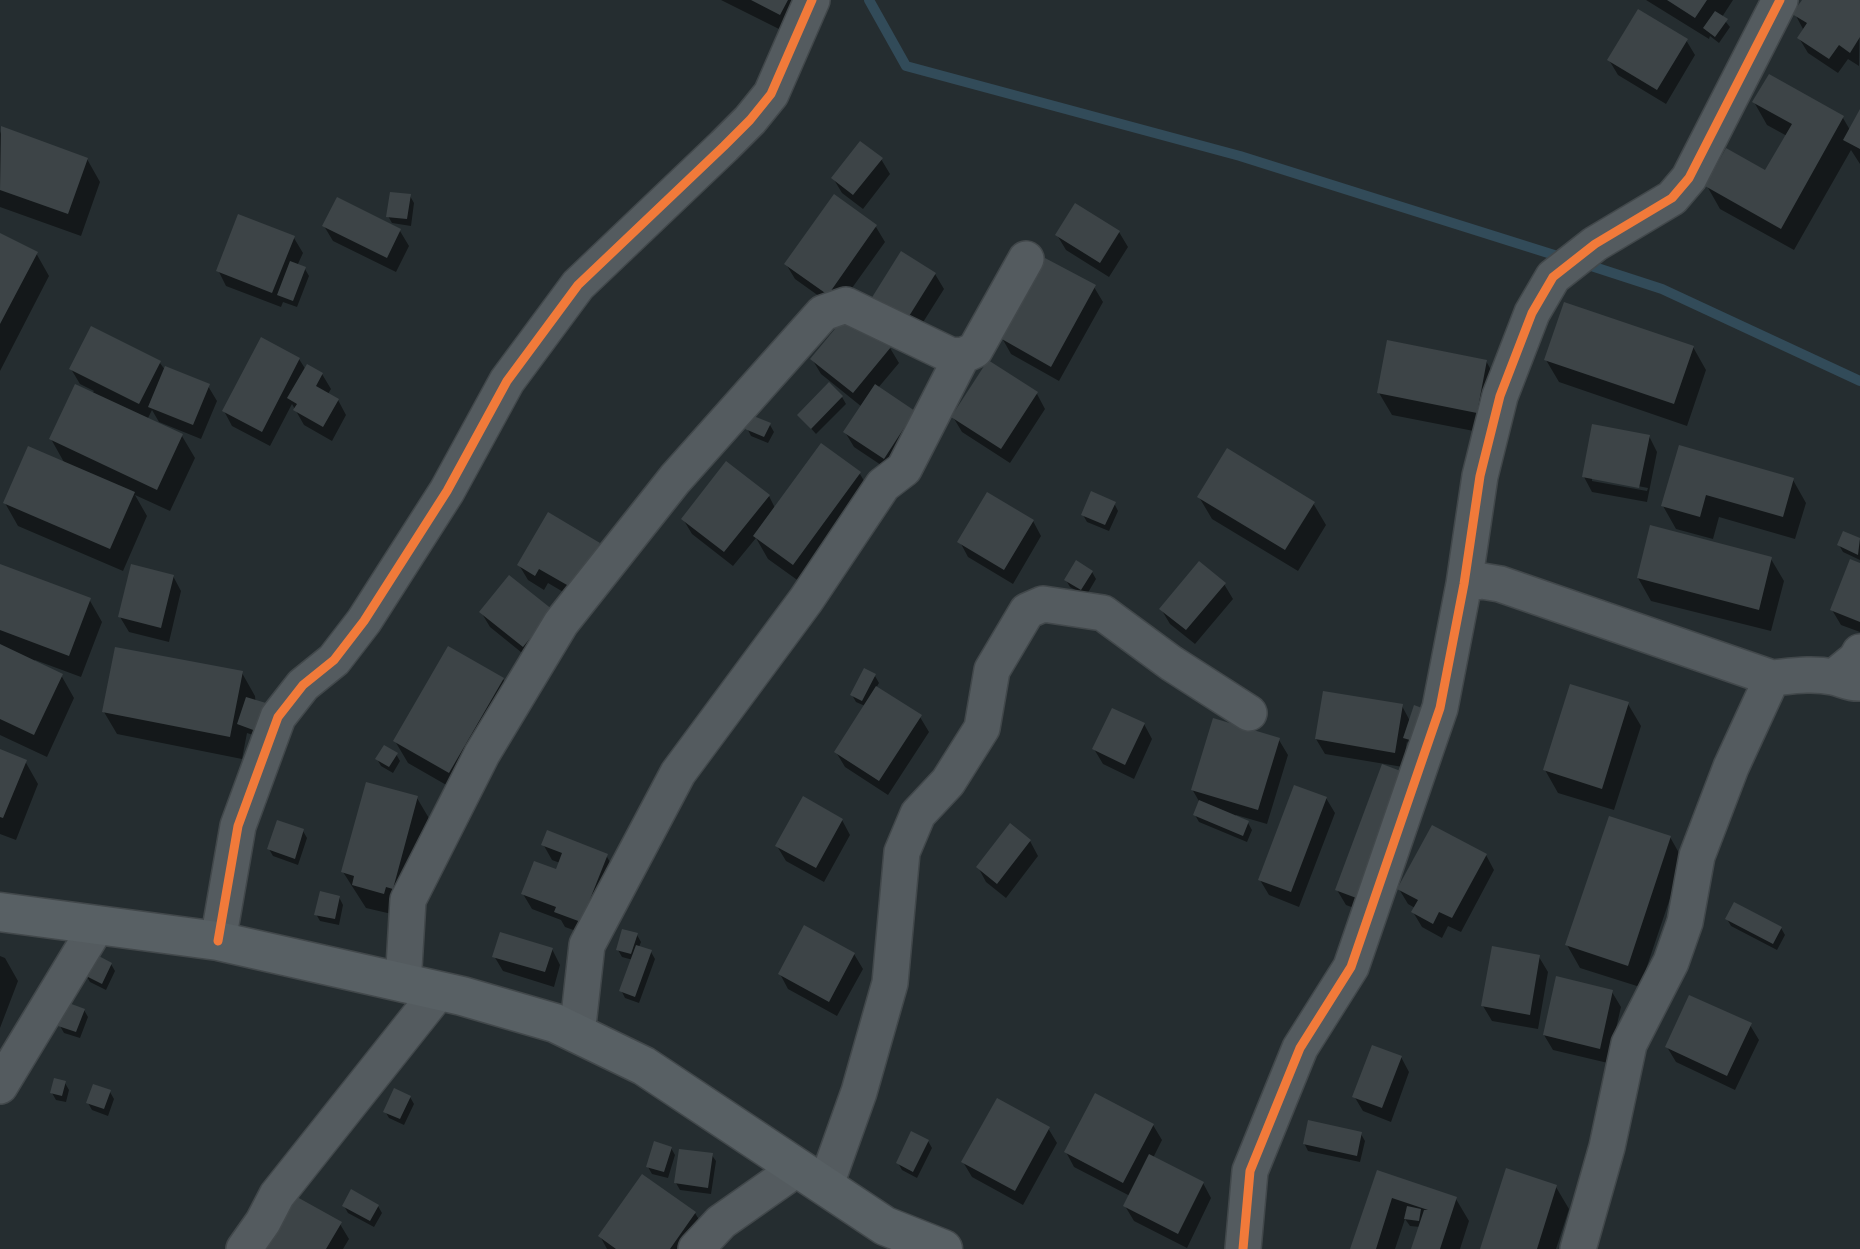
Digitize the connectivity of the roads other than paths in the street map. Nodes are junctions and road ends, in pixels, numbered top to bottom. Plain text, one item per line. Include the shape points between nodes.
1 (812, 0) edge
2 (1780, 0) edge
3 (1026, 259) dead end
4 (962, 356) junction
5 (1464, 584) junction
6 (1772, 678) junction
7 (1853, 678) edge
8 (1249, 713) dead end
9 (0, 912) edge
10 (98, 924) junction
11 (218, 942) junction
12 (421, 987) junction
13 (577, 1034) junction
14 (0, 1086) edge
15 (811, 1177) junction
16 (244, 1249) edge
17 (696, 1249) edge
18 (943, 1249) edge
19 (1243, 1249) edge
20 (1578, 1249) edge

1 - 11 street via 771,94 733,137 578,285 507,381 447,491 365,621 278,717 237,826
2 - 5 street via 1689,178 1672,198 1595,244 1553,278 1532,313 1500,396 1480,475
3 - 4 street via 975,350
4 - 12 street via 950,355 846,305 823,313 676,479 561,623 482,754 408,900
4 - 13 street via 904,469 883,485 807,600 678,773 587,945
5 - 6 street via 1500,584
5 - 19 street via 1440,708 1351,967 1300,1048 1250,1171
6 - 7 street via 1806,674
6 - 20 street via 1697,856 1685,922 1671,962 1629,1044 1607,1147
8 - 15 street via 1102,613 1043,604 1027,611 992,670 982,728 948,782 918,814 902,852 890,983 859,1092
9 - 10 street
10 - 11 street
10 - 14 street
11 - 12 street
12 - 13 street via 555,1023
12 - 16 street
13 - 15 street via 643,1066
15 - 17 street via 721,1222
15 - 18 street via 885,1226

